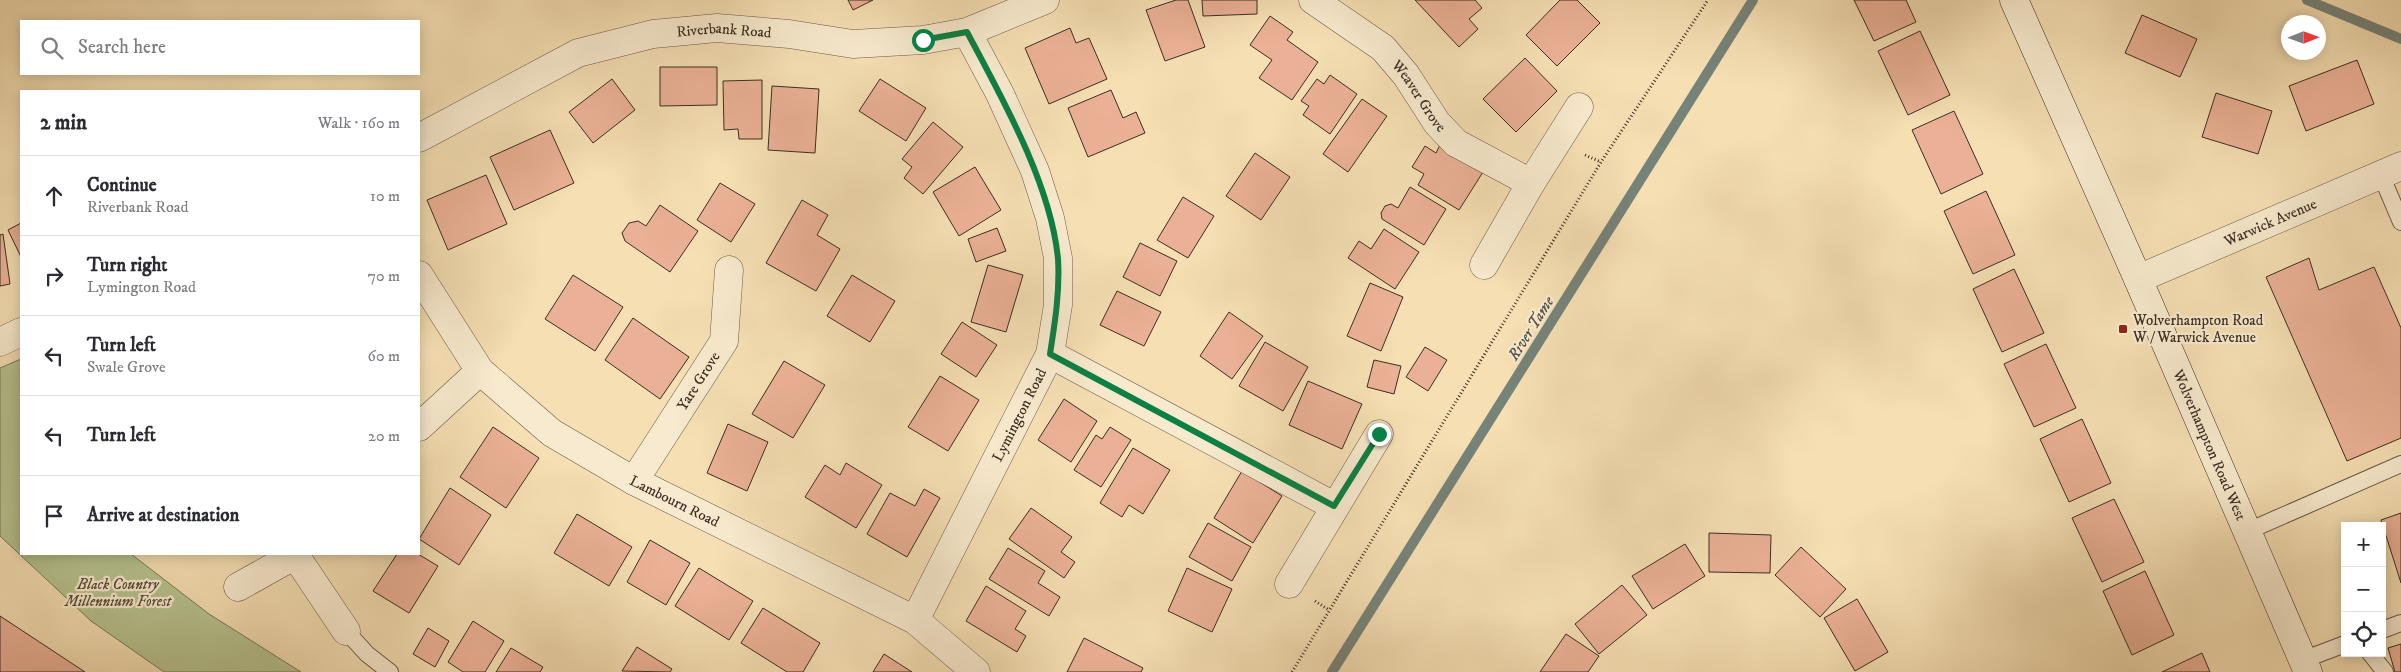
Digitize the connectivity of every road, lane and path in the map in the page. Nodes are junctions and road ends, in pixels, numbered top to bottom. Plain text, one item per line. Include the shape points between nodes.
1 (1044, 0) edge
2 (1313, 0) edge
3 (1708, 0) edge
4 (2014, 0) edge
5 (967, 32) junction
6 (1579, 107) dead end
7 (420, 137) edge
8 (2391, 170) edge
9 (1531, 183) junction
10 (2401, 222) edge
11 (1484, 265) dead end
12 (729, 270) dead end
13 (420, 277) edge
14 (2138, 279) junction
15 (20, 332) edge
16 (0, 342) edge
17 (1050, 354) junction
18 (480, 371) junction
19 (420, 426) edge
20 (1379, 434) dead end
21 (2401, 464) edge
22 (634, 481) junction
23 (1334, 506) junction
24 (2248, 530) junction
25 (294, 555) edge
26 (297, 555) edge
27 (1289, 584) dead end
28 (238, 587) dead end
29 (915, 620) junction
30 (2401, 623) edge
31 (2386, 629) edge
32 (346, 631) joint
33 (2341, 646) edge
34 (2373, 657) edge
35 (2305, 666) edge
36 (390, 672) edge
37 (976, 672) edge
38 (1292, 672) edge
39 (2385, 672) edge

1 - 5 street, Riverbank Road
2 - 9 street, Weaver Grove via 1383,48 1456,144
3 - 38 path via 1601,162
4 - 14 street, Wolverhampton Road West
5 - 7 street, Riverbank Road via 923,40 853,44 717,28 653,34 578,53
5 - 17 street, Lymington Road via 1035,170 1050,218 1058,258 1058,305
6 - 9 street
8 - 10 lane
8 - 14 street, Warwick Avenue
9 - 11 street
12 - 22 street, Yare Grove via 724,342
13 - 18 street, Lambourn Road
14 - 24 street, Wolverhampton Road West
15 - 16 street
17 - 23 street
17 - 29 street, Lymington Road
18 - 19 street
18 - 22 street, Lambourn Road via 552,433
20 - 23 street
21 - 24 lane
22 - 29 street, Lambourn Road
23 - 27 street
24 - 35 street, Wolverhampton Road West
25 - 28 street
26 - 32 street
29 - 37 street, Lambourn Road
30 - 31 lane
32 - 36 lane via 367,654
33 - 35 lane
34 - 39 lane

